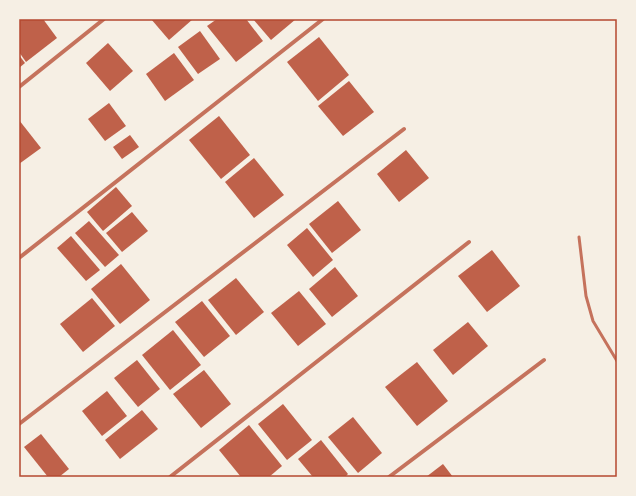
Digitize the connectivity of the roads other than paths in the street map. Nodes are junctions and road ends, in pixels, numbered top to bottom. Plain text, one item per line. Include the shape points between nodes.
1 (104, 19) edge
2 (323, 19) edge
3 (19, 87) edge
4 (404, 129) dead end
5 (579, 237) dead end
6 (469, 242) dead end
7 (19, 258) edge
8 (544, 360) dead end
9 (617, 361) edge
10 (19, 424) edge
11 (170, 477) edge
12 (389, 477) edge

1 - 3 street
2 - 7 street
4 - 10 street
5 - 9 lane via 586,296 593,321
6 - 11 street
8 - 12 street

